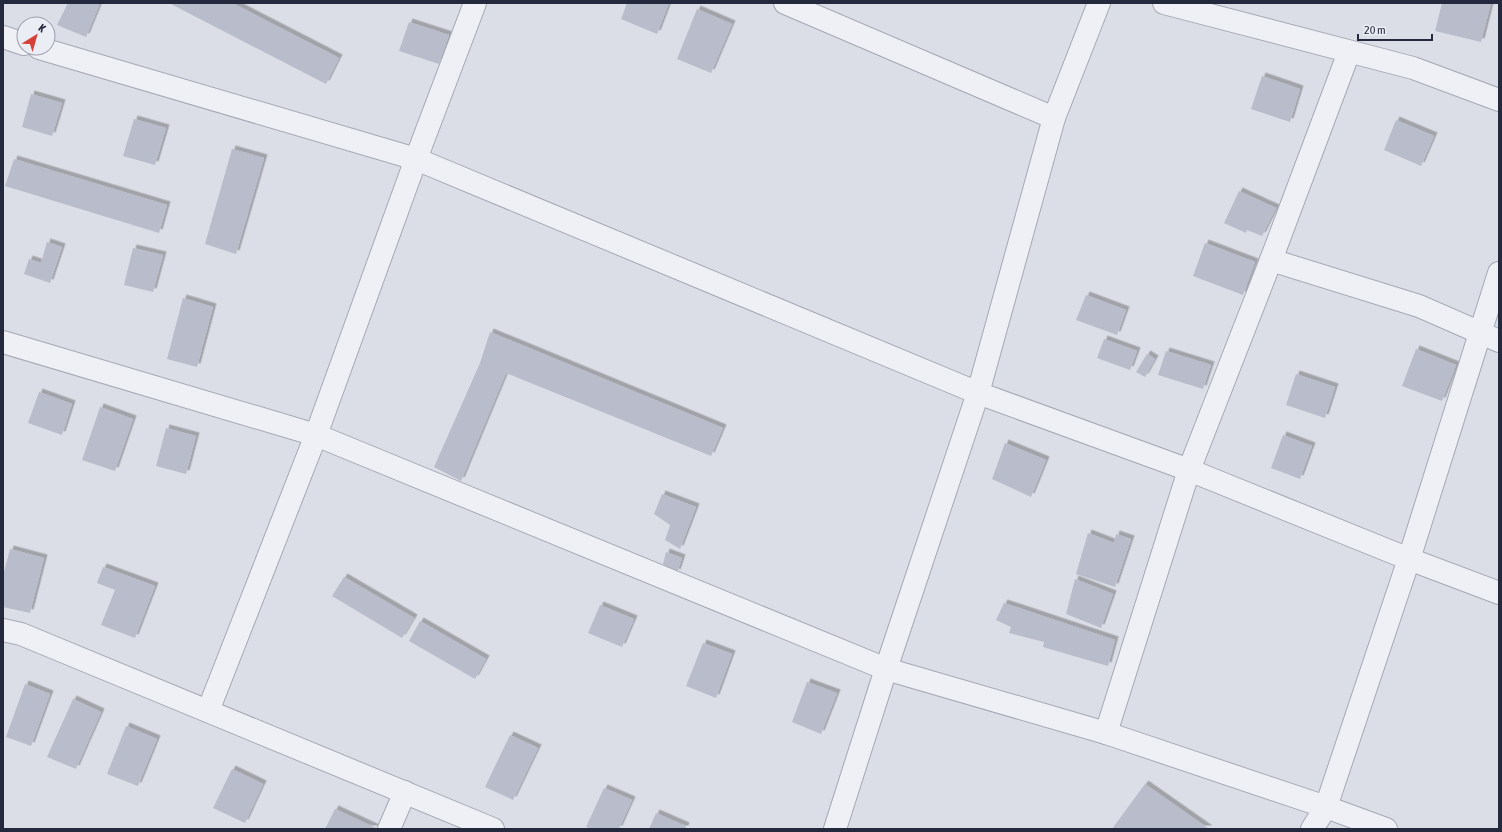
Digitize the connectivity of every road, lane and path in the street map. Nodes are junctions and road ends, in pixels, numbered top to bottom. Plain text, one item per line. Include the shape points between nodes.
1 (475, 3) edge
2 (785, 3) edge
3 (1099, 3) edge
4 (1164, 3) edge
5 (3, 37) edge
6 (16, 41) edge
7 (1349, 52) junction
8 (56, 53) edge
9 (1499, 100) edge
10 (1054, 118) junction
11 (416, 159) junction
12 (1271, 260) junction
13 (1499, 273) edge
14 (1490, 337) edge
15 (3, 342) edge
16 (978, 393) junction
17 (316, 435) junction
18 (1189, 470) junction
19 (1409, 560) junction
20 (1499, 593) edge
21 (3, 630) edge
22 (886, 669) junction
23 (208, 711) junction
24 (1106, 733) junction
25 (405, 792) junction
26 (1326, 807) junction
27 (389, 829) edge
28 (493, 829) edge
29 (835, 829) edge
30 (1312, 829) edge
31 (1386, 829) edge

1 - 11 street
2 - 10 street
3 - 10 street
4 - 7 street
5 - 6 street
7 - 9 street via 1413,68
7 - 12 street
8 - 11 street
10 - 16 street
11 - 16 street
11 - 17 street
12 - 14 street via 1419,306
12 - 18 street
13 - 14 street
14 - 19 street
15 - 17 street
16 - 18 street
16 - 22 street
17 - 22 street
17 - 23 street
18 - 19 street
18 - 24 street
19 - 20 street
19 - 26 street
21 - 23 street via 21,634
22 - 24 street
22 - 29 street
23 - 25 street
24 - 26 street
25 - 27 street
25 - 28 street
26 - 30 street
26 - 31 street

